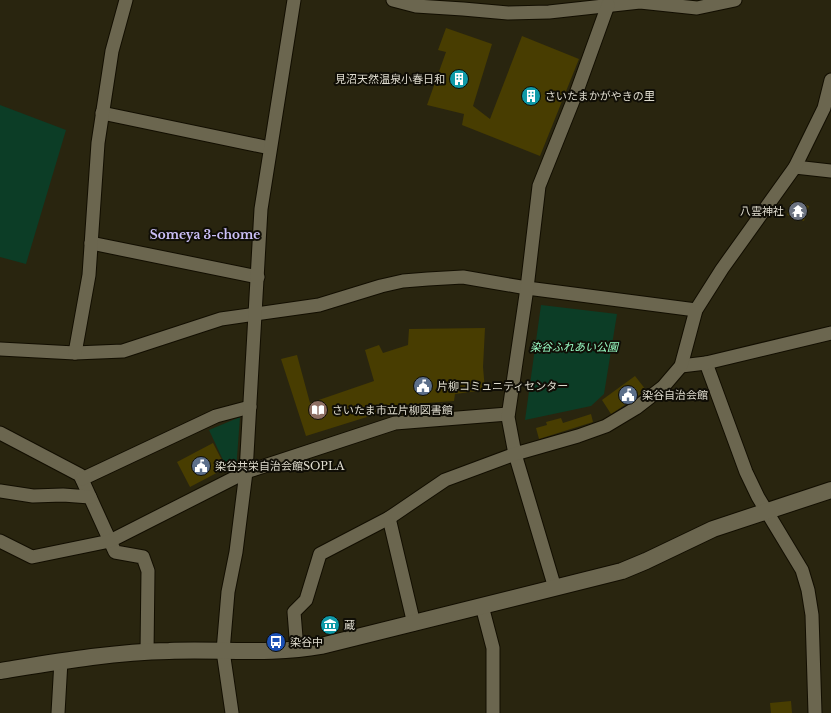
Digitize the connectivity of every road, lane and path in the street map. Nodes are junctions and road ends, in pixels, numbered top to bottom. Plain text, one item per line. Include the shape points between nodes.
1 (126, 0) edge
2 (294, 0) edge
3 (393, 0) edge
4 (736, 0) edge
5 (608, 5) junction
6 (831, 80) edge
7 (102, 113) junction
8 (270, 148) junction
9 (795, 168) junction
10 (831, 171) edge
11 (92, 243) junction
12 (258, 277) junction
13 (527, 288) junction
14 (696, 310) junction
15 (256, 314) junction
16 (831, 333) edge
17 (0, 349) edge
18 (75, 352) junction
19 (706, 363) junction
20 (681, 366) junction
21 (250, 407) junction
22 (508, 414) junction
23 (0, 434) edge
24 (515, 454) junction
25 (246, 472) junction
26 (82, 479) junction
27 (831, 490) edge
28 (0, 491) edge
29 (90, 497) junction
30 (768, 511) junction
31 (389, 518) junction
32 (0, 541) edge
33 (110, 541) junction
34 (555, 588) junction
35 (482, 606) junction
36 (414, 624) junction
37 (297, 650) junction
38 (223, 651) junction
39 (147, 652) junction
40 (61, 661) junction
41 (0, 671) edge
42 (58, 713) edge
43 (232, 713) edge
44 (493, 713) edge
45 (815, 713) edge

1 - 7 street via 112,51
2 - 8 street
3 - 5 street via 416,6 508,13 549,12
4 - 5 street via 697,8 640,2
5 - 13 street via 539,186
6 - 9 street via 824,108
7 - 8 street
7 - 11 street
8 - 12 street via 261,209
9 - 10 street
9 - 14 street
11 - 12 street
11 - 18 street
12 - 15 street
13 - 14 street
13 - 15 street via 463,277 403,281 319,305
13 - 22 street
14 - 20 street
15 - 18 street via 221,319 123,350
15 - 21 street
16 - 19 street
17 - 18 street
19 - 20 street
19 - 30 street via 746,472
20 - 24 street via 663,387 636,408 606,426
21 - 25 street
21 - 26 street via 216,416
22 - 24 street
22 - 25 street via 394,423
23 - 26 street via 80,475
24 - 31 street via 445,480
24 - 34 street
25 - 33 street
25 - 38 street via 228,592
26 - 29 street
27 - 30 street
28 - 29 street via 33,496
29 - 33 street
30 - 34 street via 713,529 622,571
30 - 45 street via 802,570 808,590 812,615
31 - 36 street
31 - 37 street via 320,554 306,600 294,612
32 - 33 street via 32,557
33 - 39 street via 115,552 143,557 148,571
34 - 35 street
35 - 36 street
35 - 44 street via 493,648
36 - 37 street
37 - 38 street
38 - 39 street
38 - 43 street
39 - 40 street
40 - 41 street
40 - 42 street

